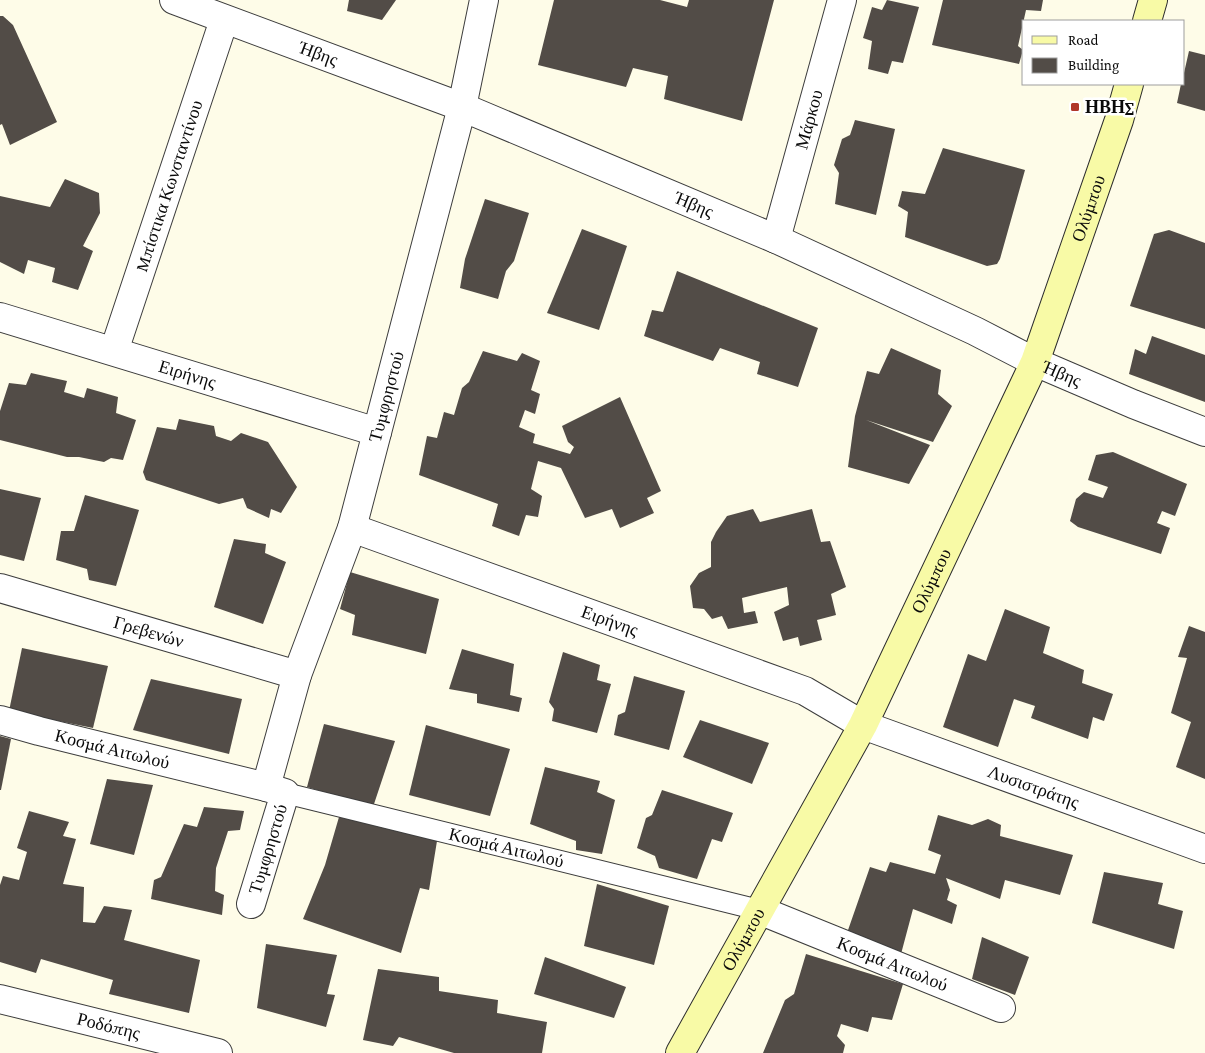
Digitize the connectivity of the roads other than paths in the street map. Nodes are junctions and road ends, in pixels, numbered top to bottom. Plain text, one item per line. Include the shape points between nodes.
1 (174, 0) edge
2 (484, 0) edge
3 (842, 0) edge
4 (1153, 0) edge
5 (224, 20) junction
6 (1147, 20) edge
7 (1129, 85) edge
8 (462, 107) junction
9 (776, 240) junction
10 (0, 317) edge
11 (114, 352) junction
12 (1035, 362) junction
13 (376, 432) junction
14 (1205, 432) edge
15 (352, 528) junction
16 (0, 588) edge
17 (297, 675) junction
18 (0, 720) edge
19 (863, 725) junction
20 (275, 790) junction
21 (1205, 849) edge
22 (251, 904) dead end
23 (759, 910) junction
24 (0, 999) edge
25 (1001, 1008) dead end
26 (210, 1052) edge
27 (680, 1053) edge

1 - 5 street, Ήβης
2 - 8 street, Τυμφρηστού
3 - 9 street, Μάρκου
4 - 6 street
5 - 8 street, Ήβης
5 - 11 street, Mπίστικα Κωνσταντίνου
7 - 12 street, Ολύμπου
8 - 9 street, Ήβης
8 - 13 street, Τυμφρηστού
9 - 12 street, Ήβης via 976,331
10 - 11 street, Ειρήνης
11 - 13 street, Ειρήνης
12 - 14 street, Ήβης
12 - 19 street, Ολύμπου
13 - 15 street, Τυμφρηστού
15 - 17 street, Τυμφρηστού
15 - 19 street, Ειρήνης via 805,691
16 - 17 street, Γρεβενών
17 - 20 street, Τυμφρηστού
18 - 20 street, Κοσμά Αιτωλού
19 - 21 street, Λυσιστράτης
19 - 23 street, Ολύμπου
20 - 22 street, Τυμφρηστού
20 - 23 lane, Κοσμά Αιτωλού
23 - 25 street, Κοσμά Αιτωλού
23 - 27 street, Ολύμπου
24 - 26 street, Ροδόπης

